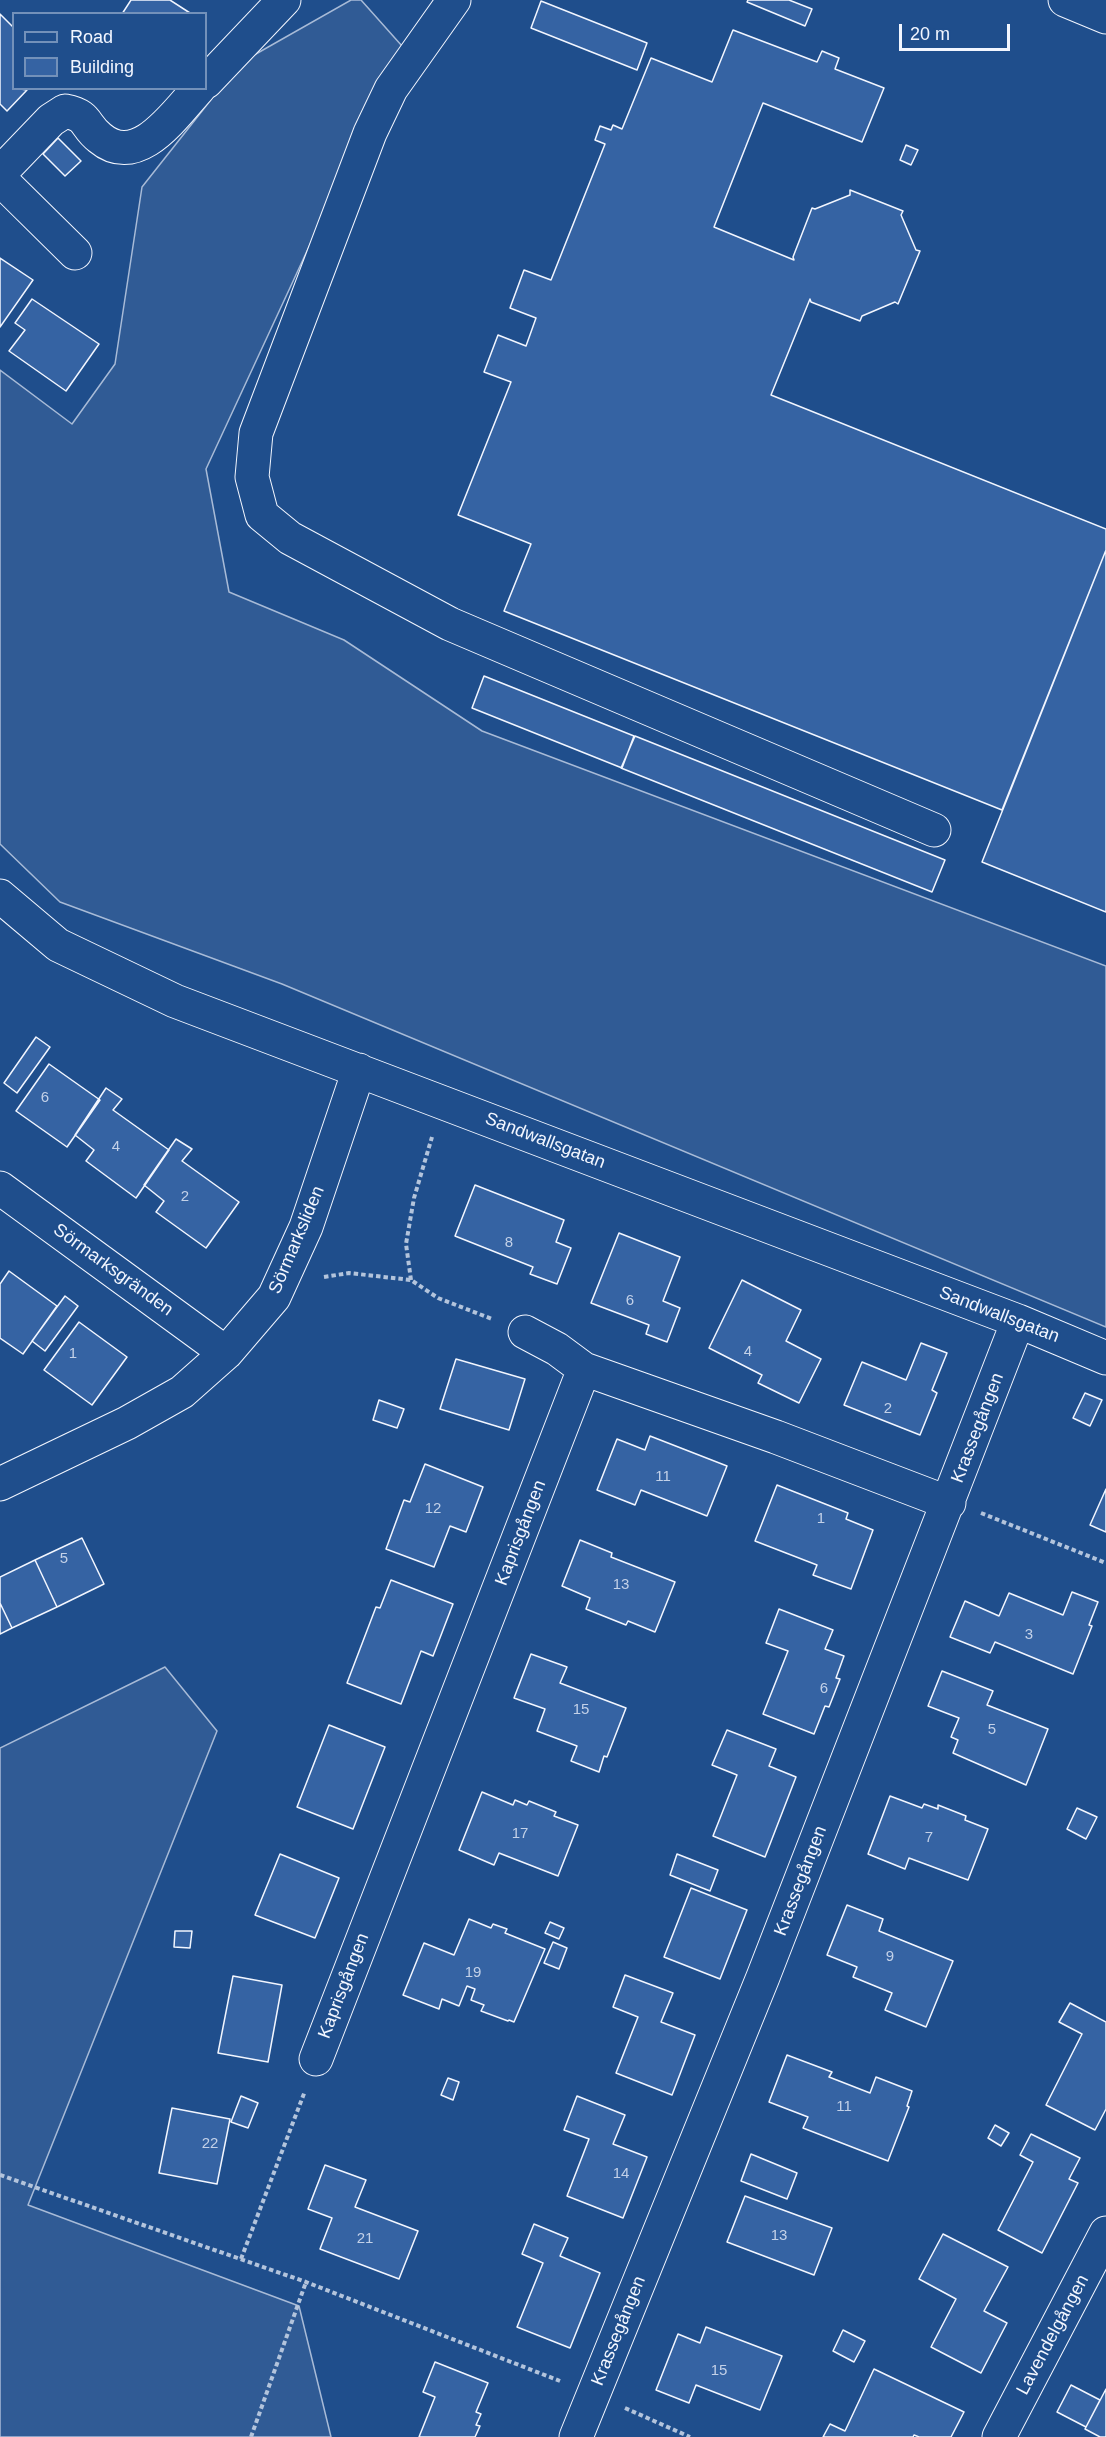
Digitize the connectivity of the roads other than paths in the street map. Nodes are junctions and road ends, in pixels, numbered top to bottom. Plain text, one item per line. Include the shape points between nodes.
1 (284, 0) edge
2 (454, 0) edge
3 (1065, 0) edge
4 (1106, 17) edge
5 (207, 81) edge
6 (197, 90) edge
7 (0, 173) edge
8 (0, 178) edge
9 (75, 253) dead end
10 (934, 830) dead end
11 (0, 896) edge
12 (359, 1070) junction
13 (0, 1188) edge
14 (1018, 1321) junction
15 (525, 1332) road end
16 (225, 1353) junction
17 (1106, 1358) edge
18 (584, 1369) junction
19 (0, 1484) edge
20 (949, 1503) junction
21 (316, 2059) road end
22 (1106, 2233) edge
23 (576, 2437) edge
24 (999, 2437) edge

1 - 5 street
2 - 10 street via 391,89 370,133 256,433 252,477 262,515 290,538 450,624
3 - 4 street
6 - 7 street via 157,133 126,149 99,138 79,114 65,111 51,120
8 - 9 street
11 - 12 street, Sandwallsgatan via 58,945 175,1001
12 - 14 street, Sandwallsgatan
12 - 16 street, Sörmarksliden via 306,1227 274,1297
13 - 16 street, Sörmarksgränden
14 - 17 street, Sandwallsgatan
14 - 20 street, Krassegången
15 - 18 street
16 - 19 street, Sörmarksliden via 182,1392 127,1424
18 - 20 street
18 - 21 street, Kaprisgången
20 - 23 street, Krassegången via 763,1977
22 - 24 street, Lavendelgången

